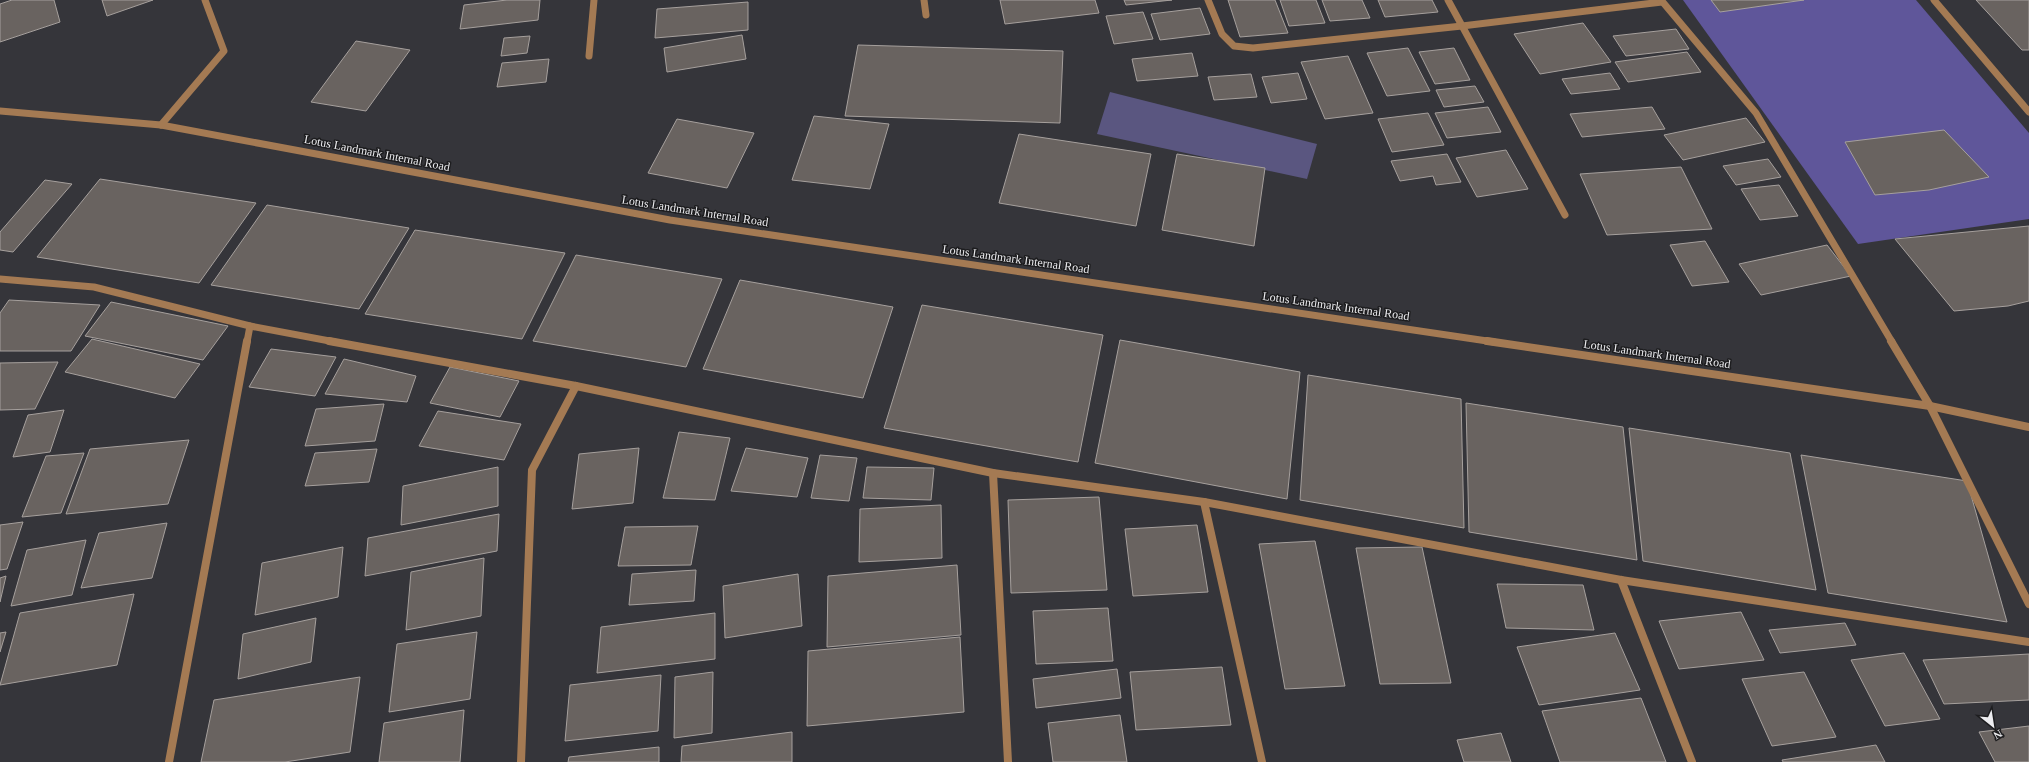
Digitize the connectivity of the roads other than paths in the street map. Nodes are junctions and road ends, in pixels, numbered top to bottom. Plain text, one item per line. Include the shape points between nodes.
1 (205, 0) edge
2 (594, 0) edge
3 (924, 0) edge
4 (1208, 0) edge
5 (1448, 0) edge
6 (1934, 0) edge
7 (1662, 1) edge
8 (926, 16) dead end
9 (1462, 26) junction
10 (589, 56) dead end
11 (0, 111) edge
12 (2029, 112) edge
13 (161, 125) junction
14 (1565, 215) dead end
15 (0, 279) edge
16 (250, 326) junction
17 (576, 386) junction
18 (1930, 406) junction
19 (2029, 427) edge
20 (993, 473) junction
21 (1204, 502) junction
22 (1621, 580) junction
23 (2029, 604) edge
24 (2029, 642) edge
25 (169, 762) edge
26 (521, 762) edge
27 (1008, 762) edge
28 (1262, 762) edge
29 (1692, 762) edge

1 - 13 street via 224,51
2 - 10 street
3 - 8 street
4 - 9 street via 1222,34 1234,46 1253,48
5 - 9 street
6 - 12 street
7 - 9 street
7 - 18 street via 1756,113
9 - 14 street
11 - 13 street, Lotus Landmark Internal Road
13 - 18 street, Lotus Landmark Internal Road via 670,220
15 - 16 street via 94,287
16 - 17 street
16 - 25 street
17 - 20 street
17 - 26 street via 532,470
18 - 19 street, Lotus Landmark Internal Road
18 - 23 street
20 - 21 street
20 - 27 street
21 - 22 street
21 - 28 street
22 - 24 street
22 - 29 street

